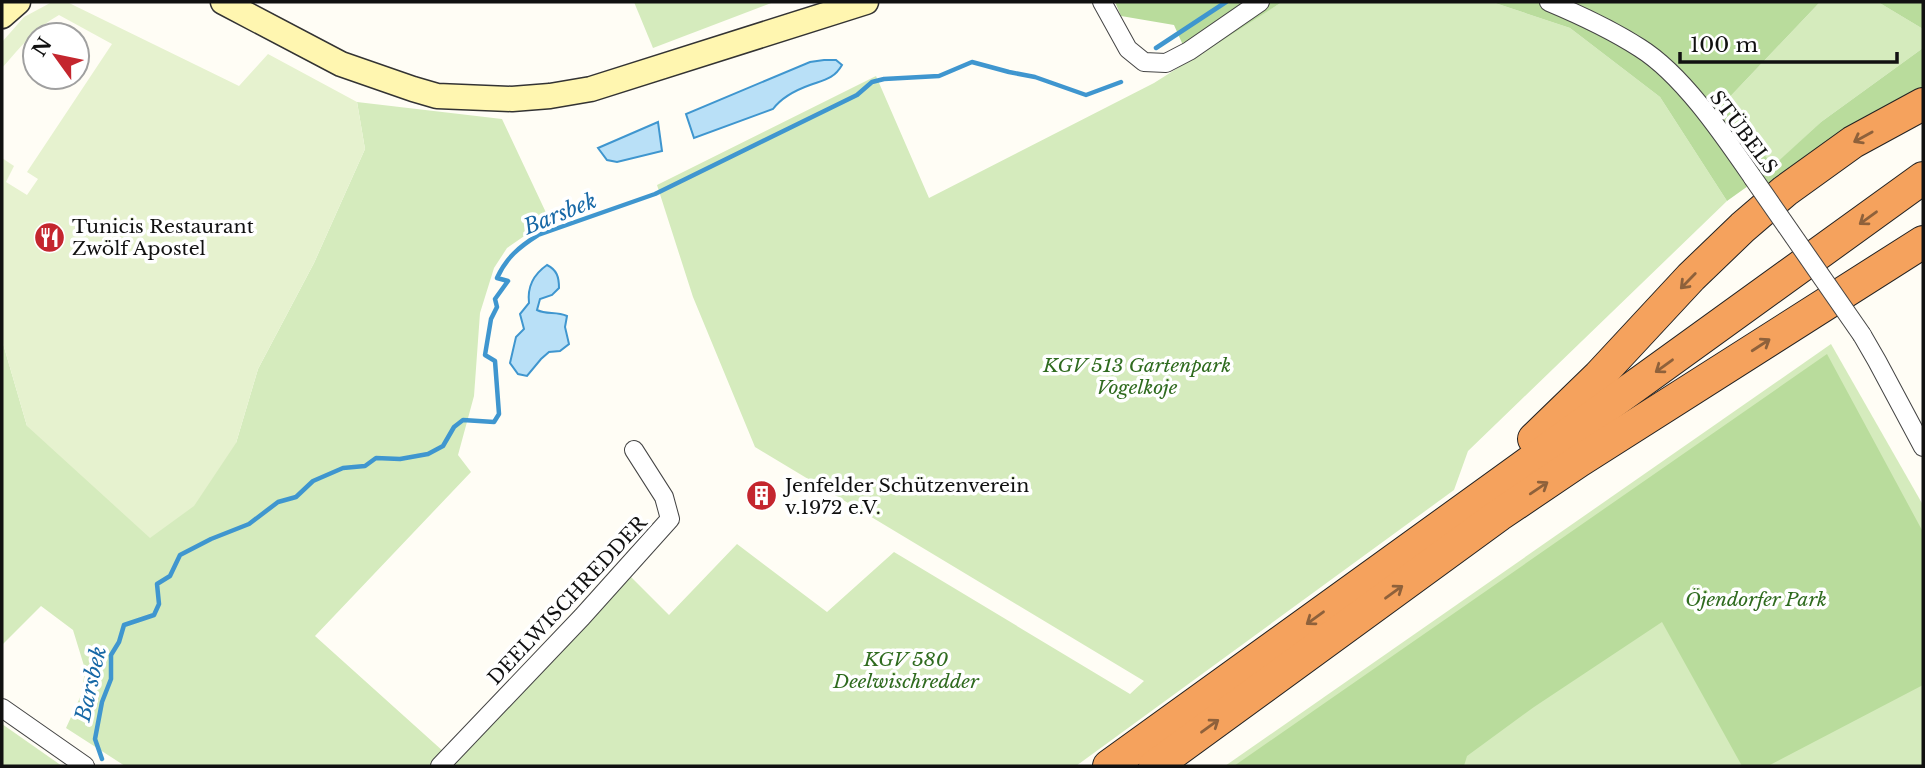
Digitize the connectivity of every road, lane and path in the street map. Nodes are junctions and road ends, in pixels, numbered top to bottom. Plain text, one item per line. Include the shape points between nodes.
1 (18, 2) edge
2 (223, 2) edge
3 (866, 2) edge
4 (1102, 2) edge
5 (1260, 2) edge
6 (1549, 2) edge
7 (2, 16) edge
8 (1923, 104) edge
9 (1923, 178) edge
10 (1923, 243) edge
11 (1923, 253) edge
12 (1868, 276) junction
13 (1923, 447) edge
14 (634, 450) dead end
15 (1410, 549) junction
16 (2, 708) edge
17 (85, 766) edge
18 (440, 766) edge
19 (1109, 766) edge
20 (1155, 766) edge

1 - 7 main road
2 - 3 main road via 341,64 394,83 437,96 512,99 591,89
4 - 5 street via 1128,49 1144,62 1166,63
6 - 13 street, STÜBELS, bridge via 1642,49 1678,79 1862,335
8 -> 15 highway via 1853,142 1743,227 1600,376
9 -> 15 highway
10 - 12 highway
11 - 12 highway
20 -> 12 highway via 1499,515
14 - 18 street, DEELWISCHREDDER via 664,497 670,519
15 -> 19 highway
16 - 17 street

